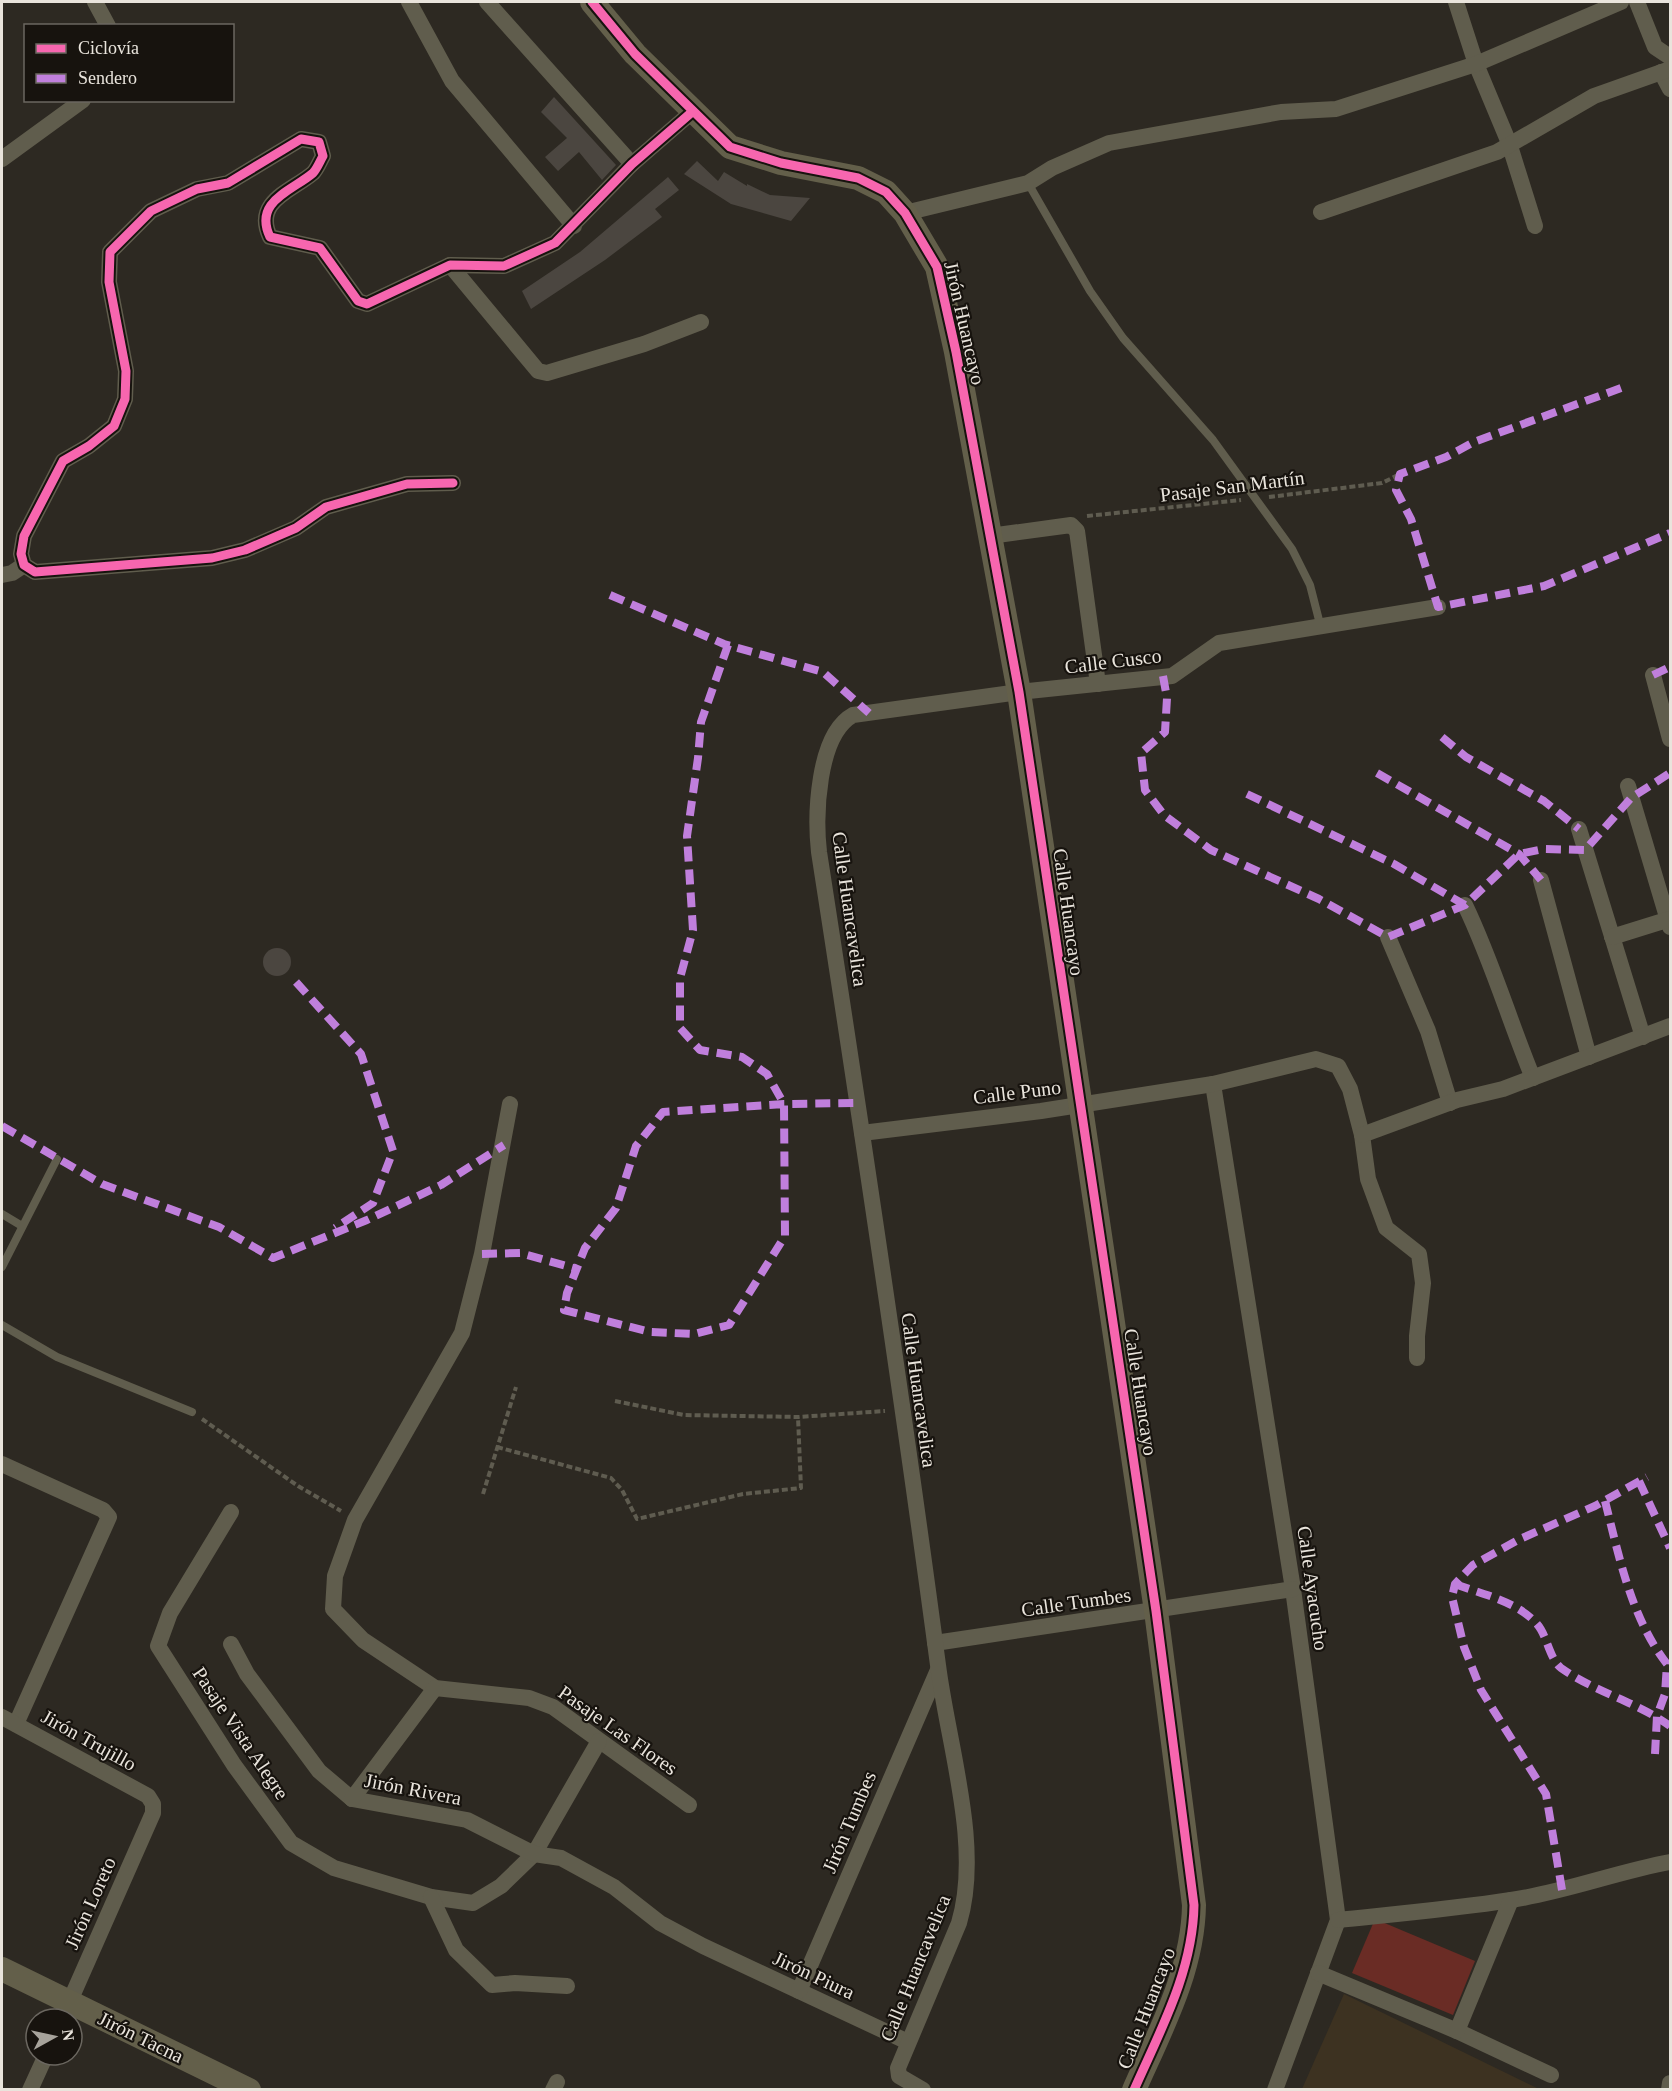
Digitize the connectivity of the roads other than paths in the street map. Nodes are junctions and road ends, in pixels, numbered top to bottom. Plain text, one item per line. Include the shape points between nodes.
1 (95, 2) edge
2 (409, 2) edge
3 (487, 2) edge
4 (592, 2) edge
5 (1456, 2) edge
6 (1621, 2) edge
7 (1637, 2) edge
8 (107, 24) edge
9 (1671, 57) edge
10 (1476, 64) junction
11 (1666, 70) edge
12 (1671, 89) edge
13 (80, 102) edge
14 (692, 112) junction
15 (1509, 143) junction
16 (2, 159) edge
17 (632, 164) junction
18 (1028, 183) junction
19 (1321, 212) dead end
20 (905, 213) junction
21 (574, 226) junction
22 (1535, 226) dead end
23 (450, 265) junction
24 (701, 322) dead end
25 (453, 483) dead end
26 (990, 536) junction
27 (24, 565) junction
28 (2, 575) edge
29 (1438, 607) dead end
30 (1321, 628) junction
31 (1653, 675) dead end
32 (1098, 684) junction
33 (1019, 692) junction
34 (853, 715) joint
35 (1671, 739) edge
36 (1628, 786) dead end
37 (1579, 829) dead end
38 (1541, 880) dead end
39 (1465, 905) dead end
40 (1670, 922) edge
41 (1388, 937) dead end
42 (1612, 937) junction
43 (1671, 1026) edge
44 (1643, 1037) junction
45 (1589, 1057) junction
46 (1533, 1078) junction
47 (1213, 1084) junction
48 (1450, 1102) junction
49 (510, 1104) dead end
50 (1079, 1106) junction
51 (862, 1133) junction
52 (1362, 1135) junction
53 (57, 1159) dead end
54 (2, 1214) edge
55 (22, 1226) junction
56 (2, 1267) edge
57 (2, 1325) edge
58 (1417, 1358) dead end
59 (192, 1412) road end
60 (2, 1464) edge
61 (231, 1512) dead end
62 (1293, 1589) junction
63 (1156, 1611) junction
64 (935, 1643) junction
65 (231, 1644) dead end
66 (938, 1670) junction
67 (435, 1688) junction
68 (9, 1720) edge
69 (598, 1742) junction
70 (352, 1799) junction
71 (153, 1804) joint
72 (689, 1805) dead end
73 (534, 1854) junction
74 (1671, 1862) edge
75 (431, 1897) junction
76 (1511, 1900) junction
77 (1338, 1920) junction
78 (703, 1946) joint
79 (2, 1969) edge
80 (1318, 1973) junction
81 (567, 1986) dead end
82 (799, 1991) junction
83 (60, 2007) edge
84 (68, 2007) edge
85 (84, 2019) edge
86 (1457, 2031) junction
87 (908, 2042) junction
88 (41, 2067) edge
89 (1551, 2075) dead end
90 (1671, 2083) edge
91 (30, 2090) edge
92 (249, 2090) edge
93 (923, 2090) edge
94 (1134, 2090) edge
95 (1275, 2090) edge
96 (1669, 2090) edge

1 - 8 street
2 - 21 street via 452,81
3 - 17 street
4 - 14 street, Jirón Huancayo via 635,54
5 - 10 street
6 - 10 street
7 - 9 street via 1655,47
10 - 15 street
10 - 18 street via 1336,109 1281,112 1109,143
11 - 12 street
11 - 15 street via 1594,96
13 - 16 street
14 - 17 street
14 - 20 street, Jirón Huancayo via 730,147 781,163 858,178 886,192
15 - 19 street via 1497,152
15 - 22 street
17 - 21 street
18 - 20 street
18 - 30 lane via 1090,291 1123,338 1213,440 1292,549 1310,585
20 - 26 street, Jirón Huancayo via 937,267
21 - 23 street via 555,243 504,266
23 - 24 street via 538,370 548,373
23 - 27 street via 367,304 358,301 320,248 270,237 265,226 266,213 286,188 314,172 323,156 319,142 301,139 228,183 197,189 151,211 110,252 109,282 126,370 125,399 114,426 63,461 24,536
25 - 27 street via 407,484 326,507 296,528 244,550 212,558 35,572
26 - 32 street via 1071,525 1077,531
26 - 33 street, Jirón Huancayo
27 - 28 street
29 - 30 street, Calle Cusco
30 - 32 street, Calle Cusco via 1218,643 1172,675
31 - 35 street
32 - 33 street, Calle Cusco
33 - 34 street, Calle Cusco
33 - 50 street, Calle Huancayo
34 - 51 street, Calle Huancavelica via 836,732 824,767 817,835
36 - 40 street
37 - 42 street
38 - 45 street
39 - 46 street via 1487,950 1507,1015
40 - 42 street
41 - 48 street via 1428,1031
42 - 44 street
43 - 44 street
44 - 45 street
45 - 46 street
46 - 48 street
47 - 50 street, Calle Puno
47 - 52 street, Calle Puno via 1316,1059 1338,1066 1350,1089
47 - 62 street, Calle Ayacucho
48 - 52 street
49 - 67 street, Pasaje Las Flores via 482,1254 462,1333 354,1520 335,1576 333,1609 363,1640
50 - 51 street, Calle Puno
50 - 63 street, Calle Huancayo
51 - 64 street, Calle Huancavelica
52 - 58 street via 1368,1179 1386,1228 1419,1254 1424,1283
53 - 55 lane
54 - 55 lane
55 - 56 lane
57 - 59 lane via 57,1357
60 - 68 street via 109,1515 108,1524
61 - 75 street, Pasaje Vista Alegre via 170,1613 158,1646 234,1765 291,1843 334,1868
62 - 63 street, Calle Tumbes
62 - 77 street, Calle Ayacucho
63 - 64 street, Calle Tumbes
63 - 94 street, Calle Huancayo via 1194,1918 1178,1987
64 - 66 street, Calle Huancavelica
65 - 70 street, Jirón Rivera via 247,1674 319,1771
66 - 82 street, Jirón Tumbes
66 - 87 street, Calle Huancavelica via 968,1847 968,1885 959,1923
67 - 69 street, Pasaje Las Flores via 529,1698 553,1707
67 - 70 street
68 - 71 street, Jirón Trujillo via 147,1796
69 - 72 street, Pasaje Las Flores
69 - 73 street
70 - 73 street, Jirón Rivera via 467,1820
71 - 84 street, Jirón Loreto via 153,1813
73 - 75 street via 501,1886 473,1903
73 - 78 street, Jirón Rivera via 561,1858 614,1887 660,1923
74 - 76 street
75 - 81 street via 456,1950 492,1985
76 - 77 street
76 - 86 street
77 - 80 street, Calle Ayacucho
78 - 82 street, Jirón Piura
79 - 83 street, Jirón Tacna
80 - 86 street
80 - 95 street, Calle Ayacucho
82 - 87 street, Jirón Piura
85 - 92 street, Jirón Tacna
86 - 89 street
87 - 93 street, Calle Huancavelica via 898,2068 899,2076
88 - 91 street
90 - 96 street

